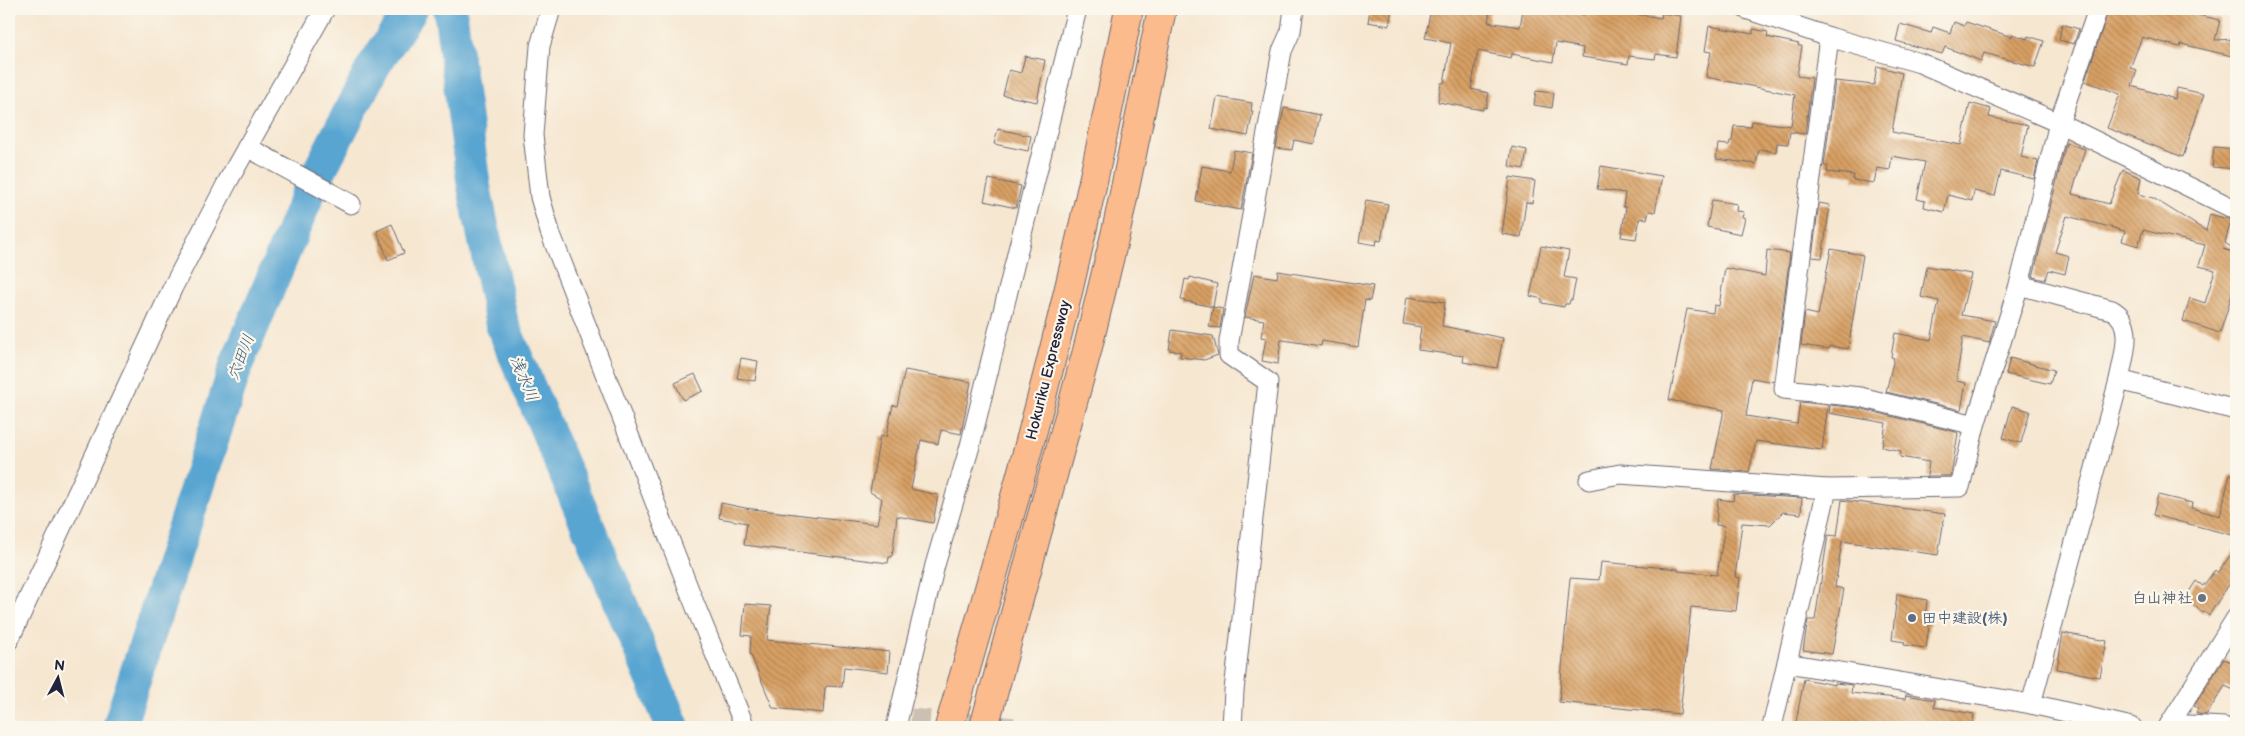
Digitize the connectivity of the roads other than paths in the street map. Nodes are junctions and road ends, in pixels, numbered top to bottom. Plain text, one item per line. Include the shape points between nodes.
1 (325, 9) edge
2 (551, 9) edge
3 (1077, 9) edge
4 (1129, 9) edge
5 (1162, 9) edge
6 (1294, 9) edge
7 (1746, 9) edge
8 (2098, 9) edge
9 (1828, 37) junction
10 (2059, 123) junction
11 (250, 148) junction
12 (351, 204) dead end
13 (2236, 210) edge
14 (2019, 285) junction
15 (2119, 380) junction
16 (2236, 410) edge
17 (1975, 425) junction
18 (1589, 480) dead end
19 (1827, 489) junction
20 (2236, 618) edge
21 (9, 640) edge
22 (1787, 663) junction
23 (2031, 704) junction
24 (902, 720) edge
25 (2169, 726) edge
26 (745, 727) edge
27 (949, 727) edge
28 (984, 727) edge
29 (1232, 727) edge
30 (1772, 727) edge
31 (2132, 727) edge
32 (2224, 727) edge

1 - 11 street
2 - 26 street via 540,46 533,135 540,197 553,241
3 - 24 street via 970,446 935,565
4 - 27 highway, Hokuriku Expressway via 1056,344
5 - 28 highway via 1117,227 1087,351
6 - 29 street via 1282,51 1228,341 1229,355 1268,382
7 - 9 street
8 - 10 street
9 - 10 street via 1920,63
9 - 17 street via 1784,389 1860,397
10 - 13 street
10 - 14 street
11 - 12 street
11 - 21 street via 174,287
14 - 15 street via 2120,314 2127,332
14 - 17 street
15 - 16 street
15 - 23 street
17 - 19 street via 1960,487
18 - 19 street via 1620,474
19 - 22 street
20 - 25 street
22 - 23 street
22 - 30 street
23 - 31 street
25 - 32 street

